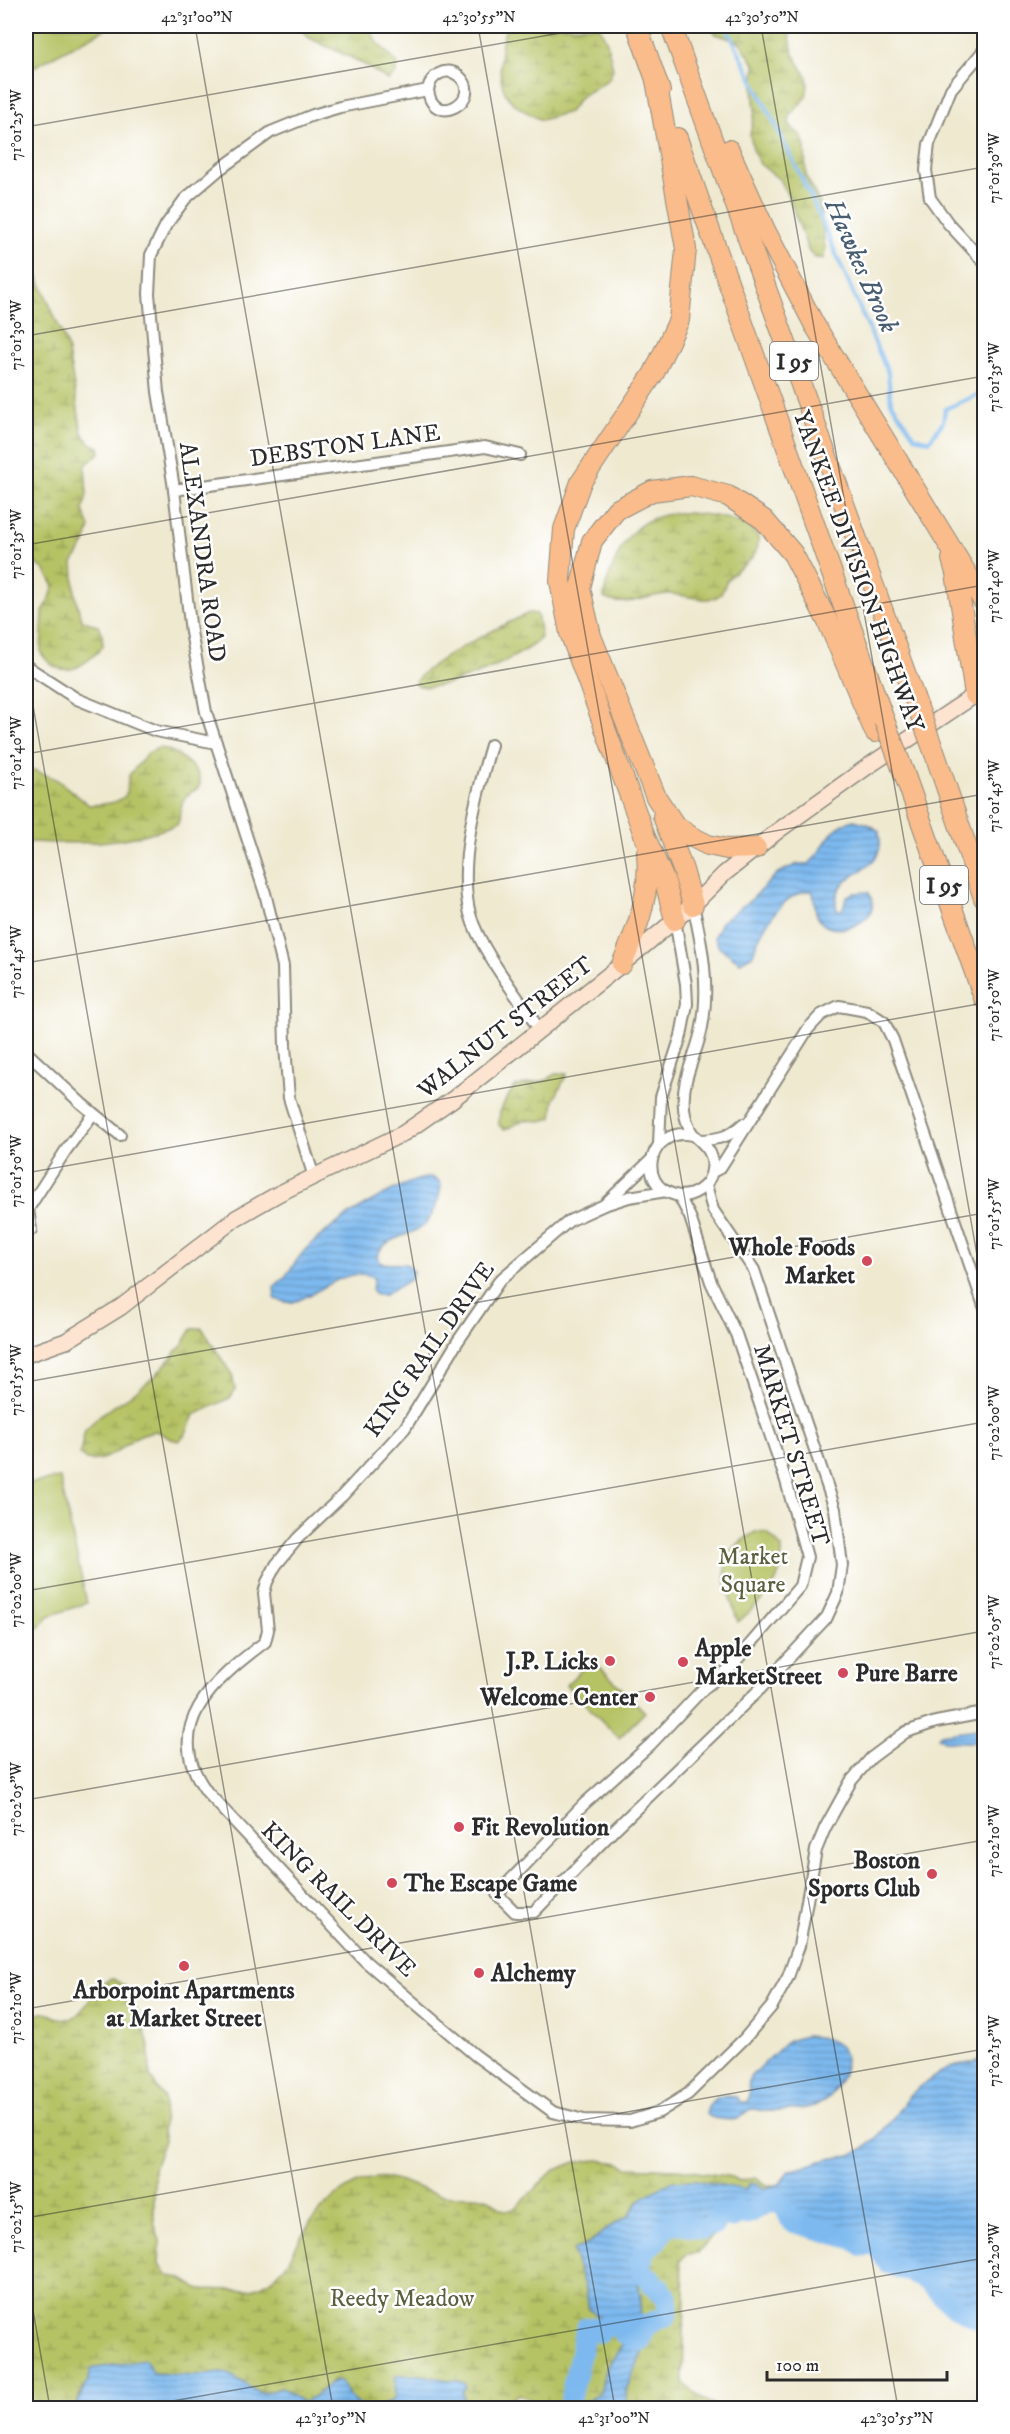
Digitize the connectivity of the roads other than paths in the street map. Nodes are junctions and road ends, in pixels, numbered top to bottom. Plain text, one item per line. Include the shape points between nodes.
1 (636, 26) edge
2 (671, 26) edge
3 (984, 50) edge
4 (684, 63) junction
5 (656, 80) junction
6 (428, 90) dead end
7 (984, 262) edge
8 (520, 455) dead end
9 (174, 490) junction
10 (943, 533) junction
11 (984, 602) edge
12 (26, 666) edge
13 (980, 692) edge
14 (879, 726) junction
15 (216, 743) junction
16 (491, 746) dead end
17 (656, 797) junction
18 (645, 837) junction
19 (756, 848) junction
20 (984, 898) edge
21 (693, 905) junction
22 (675, 920) junction
23 (622, 964) junction
24 (984, 998) edge
25 (539, 1029) junction
26 (26, 1052) edge
27 (93, 1114) junction
28 (754, 1114) junction
29 (120, 1135) dead end
30 (697, 1138) junction
31 (659, 1144) junction
32 (652, 1159) junction
33 (712, 1172) junction
34 (314, 1177) junction
35 (706, 1185) junction
36 (666, 1191) junction
37 (679, 1196) junction
38 (604, 1205) junction
39 (31, 1230) dead end
40 (984, 1306) edge
41 (26, 1355) edge
42 (984, 1713) edge

1 - 5 highway, YANKEE DIVISION HIGHWAY / I 95
2 - 4 highway, YANKEE DIVISION HIGHWAY / I 95
3 - 7 street via 951,89 929,144 926,170 930,198
4 - 10 highway via 814,324
4 - 20 highway, YANKEE DIVISION HIGHWAY / I 95, bridge
5 - 14 highway, YANKEE DIVISION HIGHWAY / I 95
5 - 18 highway via 686,249 680,320 654,373 581,482 564,530 560,581 570,633
6 - 9 street, ALEXANDRA ROAD via 340,107 271,132 185,199 166,225 151,255 149,294 158,392
8 - 9 street, DEBSTON LANE via 485,447
9 - 15 street, ALEXANDRA ROAD via 191,632
10 - 11 highway
10 - 13 highway via 956,573
12 - 15 street via 77,699 156,731
13 - 19 main road, WALNUT STREET via 867,767
14 - 17 highway via 794,554 764,520 719,493 691,486 652,491 616,510 592,541 580,588 591,636
14 - 24 highway, I 95 via 901,765
15 - 34 street, ALEXANDRA ROAD via 265,893 283,966 289,1098
16 - 25 street via 480,784 468,859 466,889 470,914 485,945
17 - 19 highway via 674,825 690,836 727,849
17 - 21 highway
18 - 22 highway via 665,882
18 - 23 highway via 646,895 640,922
19 - 21 main road, WALNUT STREET
21 - 22 main road, WALNUT STREET
21 - 30 street via 705,980 702,1027 684,1083 684,1109
22 - 23 main road, WALNUT STREET
22 - 31 street via 687,1004 662,1097
23 - 25 main road, WALNUT STREET
25 - 34 main road, WALNUT STREET via 404,1133
26 - 27 street
27 - 29 street
27 - 39 street via 28,1209
28 - 30 street via 730,1136
28 - 33 street via 720,1168
28 - 40 street via 807,1029 821,1015 839,1006 867,1011 884,1022
30 - 31 street via 684,1134 670,1136
30 - 33 street via 711,1154
31 - 32 street
32 - 36 street via 653,1175
32 - 38 street, KING RAIL DRIVE
33 - 35 street
34 - 41 main road, WALNUT STREET via 236,1218 121,1307 66,1341
35 - 37 street via 693,1194
35 - 37 street, MARKET STREET via 713,1210 754,1270 835,1509 842,1565 838,1593 827,1617 760,1689 534,1912 515,1912 496,1894 704,1688 729,1669 800,1586 807,1557 786,1480 736,1334 711,1282
36 - 37 street
36 - 38 street, KING RAIL DRIVE
38 - 42 street, KING RAIL DRIVE via 569,1221 500,1280 405,1428 276,1565 264,1593 268,1630 265,1642 233,1666 204,1699 189,1727 187,1746 195,1776 365,1961 476,2055 553,2112 584,2120 630,2121 659,2112 688,2094 746,2038 772,2006 799,1946 816,1851 851,1781 871,1758 906,1732

